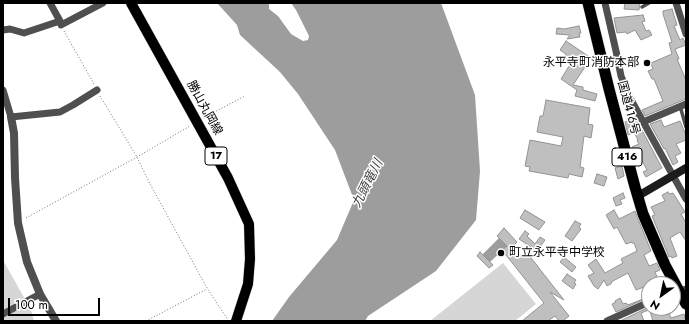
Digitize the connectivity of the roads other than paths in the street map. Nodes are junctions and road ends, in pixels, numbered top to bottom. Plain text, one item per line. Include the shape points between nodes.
1 (50, 3) edge
2 (103, 3) edge
3 (131, 3) edge
4 (588, 3) edge
5 (605, 3) edge
6 (648, 3) edge
7 (676, 3) edge
8 (642, 7) dead end
9 (61, 23) junction
10 (3, 30) edge
11 (686, 34) edge
12 (3, 90) edge
13 (97, 90) road end
14 (683, 105) edge
15 (11, 117) junction
16 (643, 122) junction
17 (686, 127) edge
18 (686, 168) edge
19 (673, 176) junction
20 (638, 196) junction
21 (686, 199) edge
22 (671, 276) edge
23 (40, 294) junction
24 (641, 306) edge
25 (3, 314) edge
26 (56, 321) edge
27 (236, 321) edge
28 (607, 321) edge

1 - 9 street
2 - 9 street
3 - 27 main road, 勝山丸岡線 / 17 via 228,178 249,224 248,284
4 - 20 highway, 国道416号 / 416
5 - 16 street via 621,76
6 - 8 lane
7 - 11 street
9 - 10 street via 24,33
12 - 15 street
13 - 15 street via 60,112
14 - 16 street
14 - 17 lane
15 - 23 street via 18,222 27,262
16 - 19 street
18 - 19 main road
19 - 20 main road
19 - 21 street
20 - 22 highway, 国道416号 / 416
23 - 25 street
23 - 26 street
24 - 28 street

